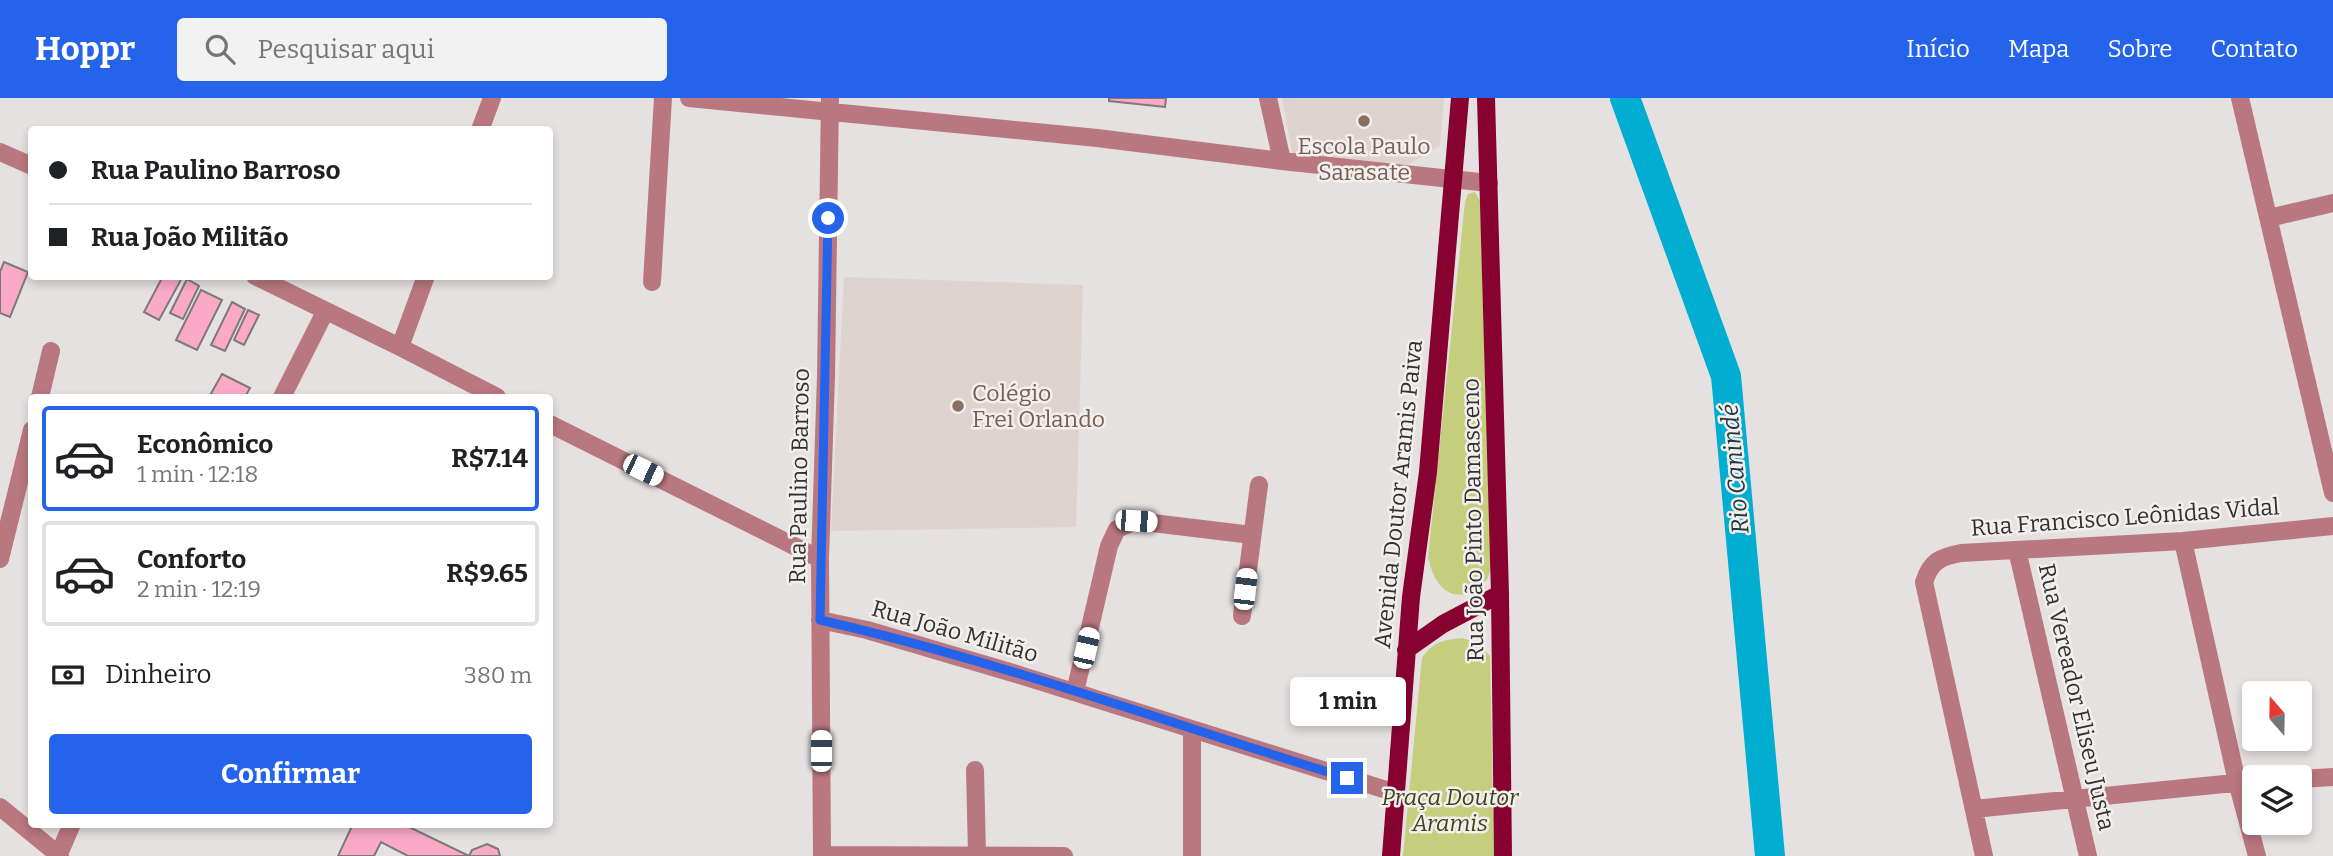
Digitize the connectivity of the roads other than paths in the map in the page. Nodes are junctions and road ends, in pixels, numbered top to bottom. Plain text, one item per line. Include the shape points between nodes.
1 (492, 98) edge
2 (663, 98) edge
3 (689, 98) edge
4 (1268, 98) edge
5 (1460, 98) edge
6 (1486, 98) edge
7 (2240, 98) edge
8 (830, 105) edge
9 (482, 126) edge
10 (0, 152) edge
11 (1282, 161) junction
12 (28, 164) edge
13 (1454, 178) junction
14 (1489, 183) junction
15 (2333, 203) edge
16 (2269, 218) junction
17 (263, 280) edge
18 (425, 280) edge
19 (652, 282) dead end
20 (325, 312) junction
21 (400, 347) junction
22 (51, 351) dead end
23 (41, 394) edge
24 (284, 394) edge
25 (491, 394) edge
26 (553, 426) edge
27 (27, 475) edge
28 (1258, 485) dead end
29 (2333, 492) edge
30 (2333, 526) edge
31 (1252, 535) junction
32 (2183, 541) junction
33 (2017, 550) junction
34 (0, 559) edge
35 (820, 559) junction
36 (1500, 594) junction
37 (1242, 616) dead end
38 (820, 620) junction
39 (1406, 650) junction
40 (1075, 692) junction
41 (1192, 729) junction
42 (2242, 767) edge
43 (975, 770) dead end
44 (2333, 777) edge
45 (2312, 778) edge
46 (2242, 782) edge
47 (1396, 793) junction
48 (2074, 799) junction
49 (0, 807) edge
50 (1974, 809) junction
51 (70, 828) edge
52 (2254, 835) edge
53 (977, 854) junction
54 (60, 855) edge
55 (822, 856) edge
56 (1064, 856) edge
57 (1192, 856) edge
58 (1391, 856) edge
59 (1503, 856) edge
60 (1984, 856) edge
61 (2088, 856) edge
62 (2257, 856) edge

1 - 9 street
2 - 19 street
3 - 8 street
4 - 11 street
5 - 13 main road, Avenida Doutor Aramis Paiva
6 - 14 main road, Rua João Pinto Damasceno
7 - 16 street
8 - 11 street
8 - 35 street, Rua Paulino Barroso
10 - 12 street
11 - 13 street
13 - 14 street
13 - 39 main road, Avenida Doutor Aramis Paiva
14 - 36 main road, Rua João Pinto Damasceno
15 - 16 street
16 - 29 street
17 - 20 street
18 - 21 street
20 - 21 street
20 - 24 street
21 - 25 street
22 - 23 street
26 - 35 street
27 - 34 street
28 - 31 street
30 - 32 street, Rua Francisco Leônidas Vidal
31 - 37 street
31 - 40 street via 1136,521 1117,529
32 - 33 street, Rua Francisco Leônidas Vidal
32 - 42 street
33 - 48 street, Rua Vereador Eliseu Justa
33 - 50 street, Rua Francisco Leônidas Vidal via 1942,557 1924,582
35 - 38 street, Rua Paulino Barroso
36 - 39 main road
36 - 59 main road, Rua João Pinto Damasceno
38 - 40 street, Rua João Militão
38 - 55 street, Rua Paulino Barroso
39 - 47 main road, Avenida Doutor Aramis Paiva
40 - 41 street, Rua João Militão
41 - 47 street, Rua João Militão
41 - 57 street
43 - 53 street
44 - 45 street
46 - 48 street
47 - 58 main road, Avenida Doutor Aramis Paiva
48 - 50 street
48 - 61 street, Rua Vereador Eliseu Justa
49 - 54 street
50 - 60 street
51 - 54 street
52 - 62 street
53 - 55 street
53 - 56 street

